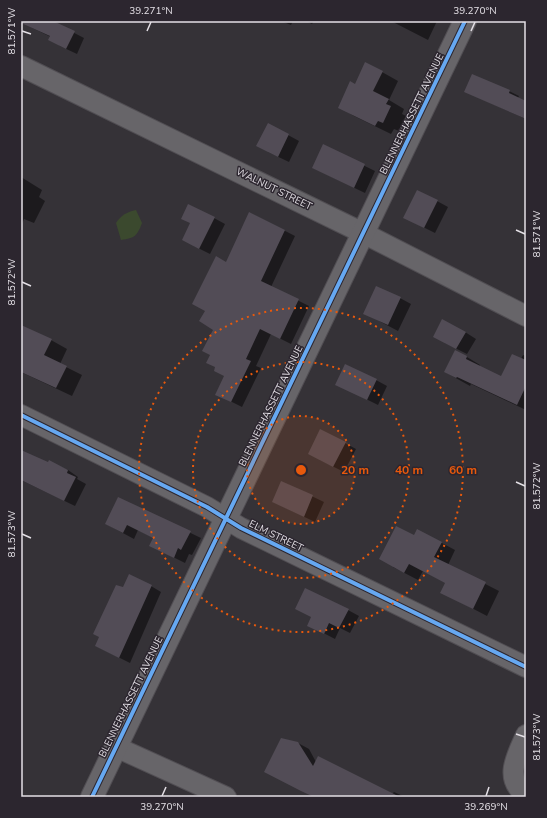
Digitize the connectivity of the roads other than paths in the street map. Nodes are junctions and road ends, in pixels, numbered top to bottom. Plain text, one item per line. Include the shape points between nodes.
1 (465, 21) edge
2 (21, 66) edge
3 (363, 233) junction
4 (526, 316) edge
5 (21, 415) edge
6 (226, 518) junction
7 (526, 667) edge
8 (526, 735) edge
9 (116, 747) junction
10 (526, 795) edge
11 (92, 797) edge
12 (226, 797) edge

1 - 3 street, BLENNERHASSETT AVENUE
2 - 3 street, WALNUT STREET
3 - 4 street, WALNUT STREET
3 - 6 street, BLENNERHASSETT AVENUE
5 - 6 street, ELM STREET
6 - 7 street, ELM STREET via 241,528
6 - 9 street, BLENNERHASSETT AVENUE
8 - 10 street via 512,772 518,789
9 - 11 street, BLENNERHASSETT AVENUE
9 - 12 street

